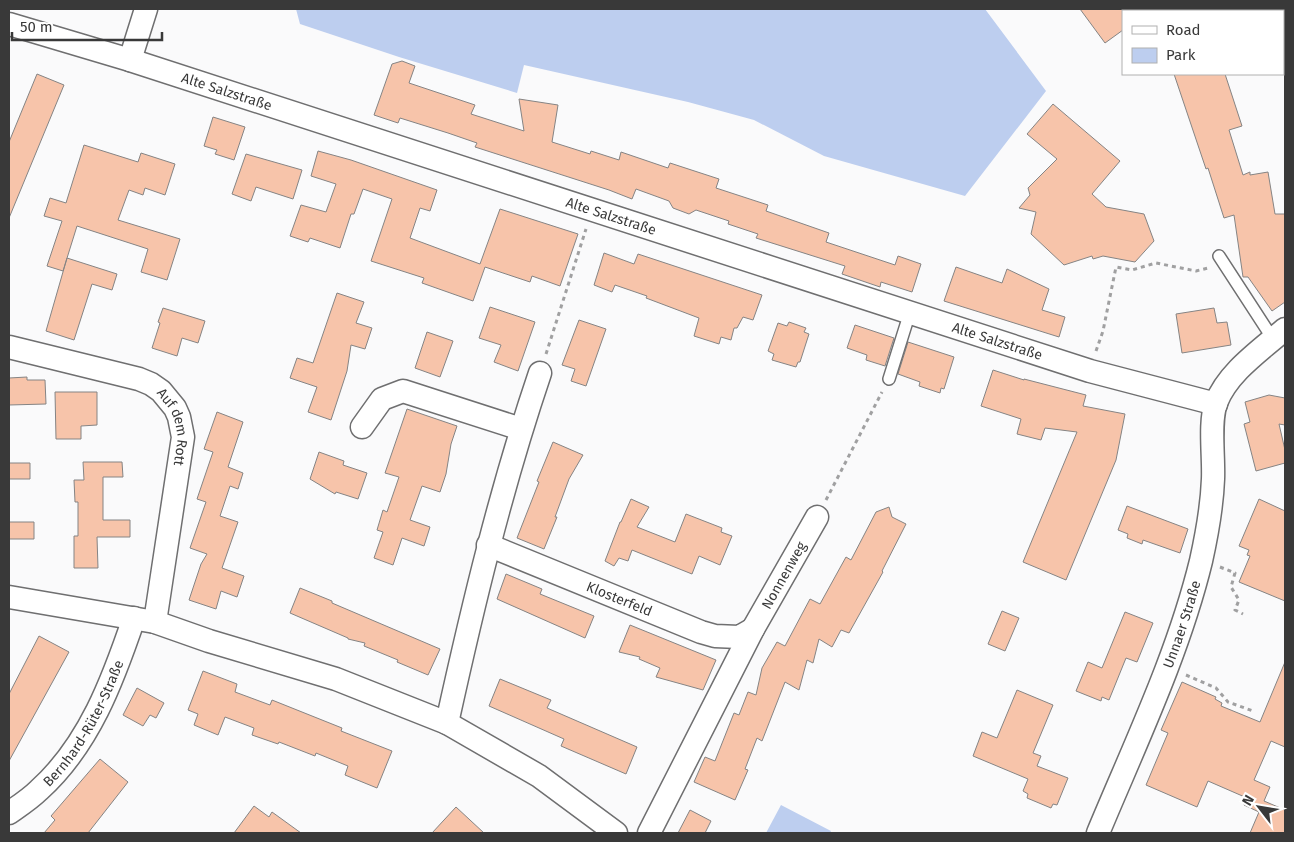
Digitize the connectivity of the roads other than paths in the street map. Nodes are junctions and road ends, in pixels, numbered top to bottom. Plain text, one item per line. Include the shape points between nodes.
1 (146, 9) edge
2 (9, 24) edge
3 (130, 60) junction
4 (1220, 259) road end
5 (910, 312) junction
6 (1281, 339) edge
7 (9, 347) edge
8 (540, 373) road end
9 (889, 379) road end
10 (1216, 404) junction
11 (362, 427) dead end
12 (521, 429) junction
13 (817, 517) road end
14 (488, 545) junction
15 (9, 597) edge
16 (144, 620) junction
17 (753, 629) junction
18 (447, 723) junction
19 (9, 813) edge
20 (616, 833) edge
21 (649, 833) edge
22 (1098, 833) edge

1 - 3 street
2 - 3 street, Alte Salzstraße
3 - 5 street, Alte Salzstraße
4 - 6 lane
5 - 9 lane
5 - 10 street, Alte Salzstraße via 1090,371
6 - 10 street via 1244,365 1225,386
7 - 16 street, Auf dem Rott via 139,379 161,391 175,408 183,437
8 - 12 street
10 - 22 street, Unnaer Straße via 1212,495 1201,559 1177,644
11 - 12 street via 382,399 403,391
12 - 14 street
13 - 17 street, Nonnenweg
14 - 17 street, Klosterfeld via 701,632 739,637
14 - 18 street
15 - 16 street
16 - 18 street via 336,679
16 - 19 street, Bernhard-Rüter-Straße via 88,728 67,760 39,790
17 - 21 street, Nonnenweg
18 - 20 street via 539,776

